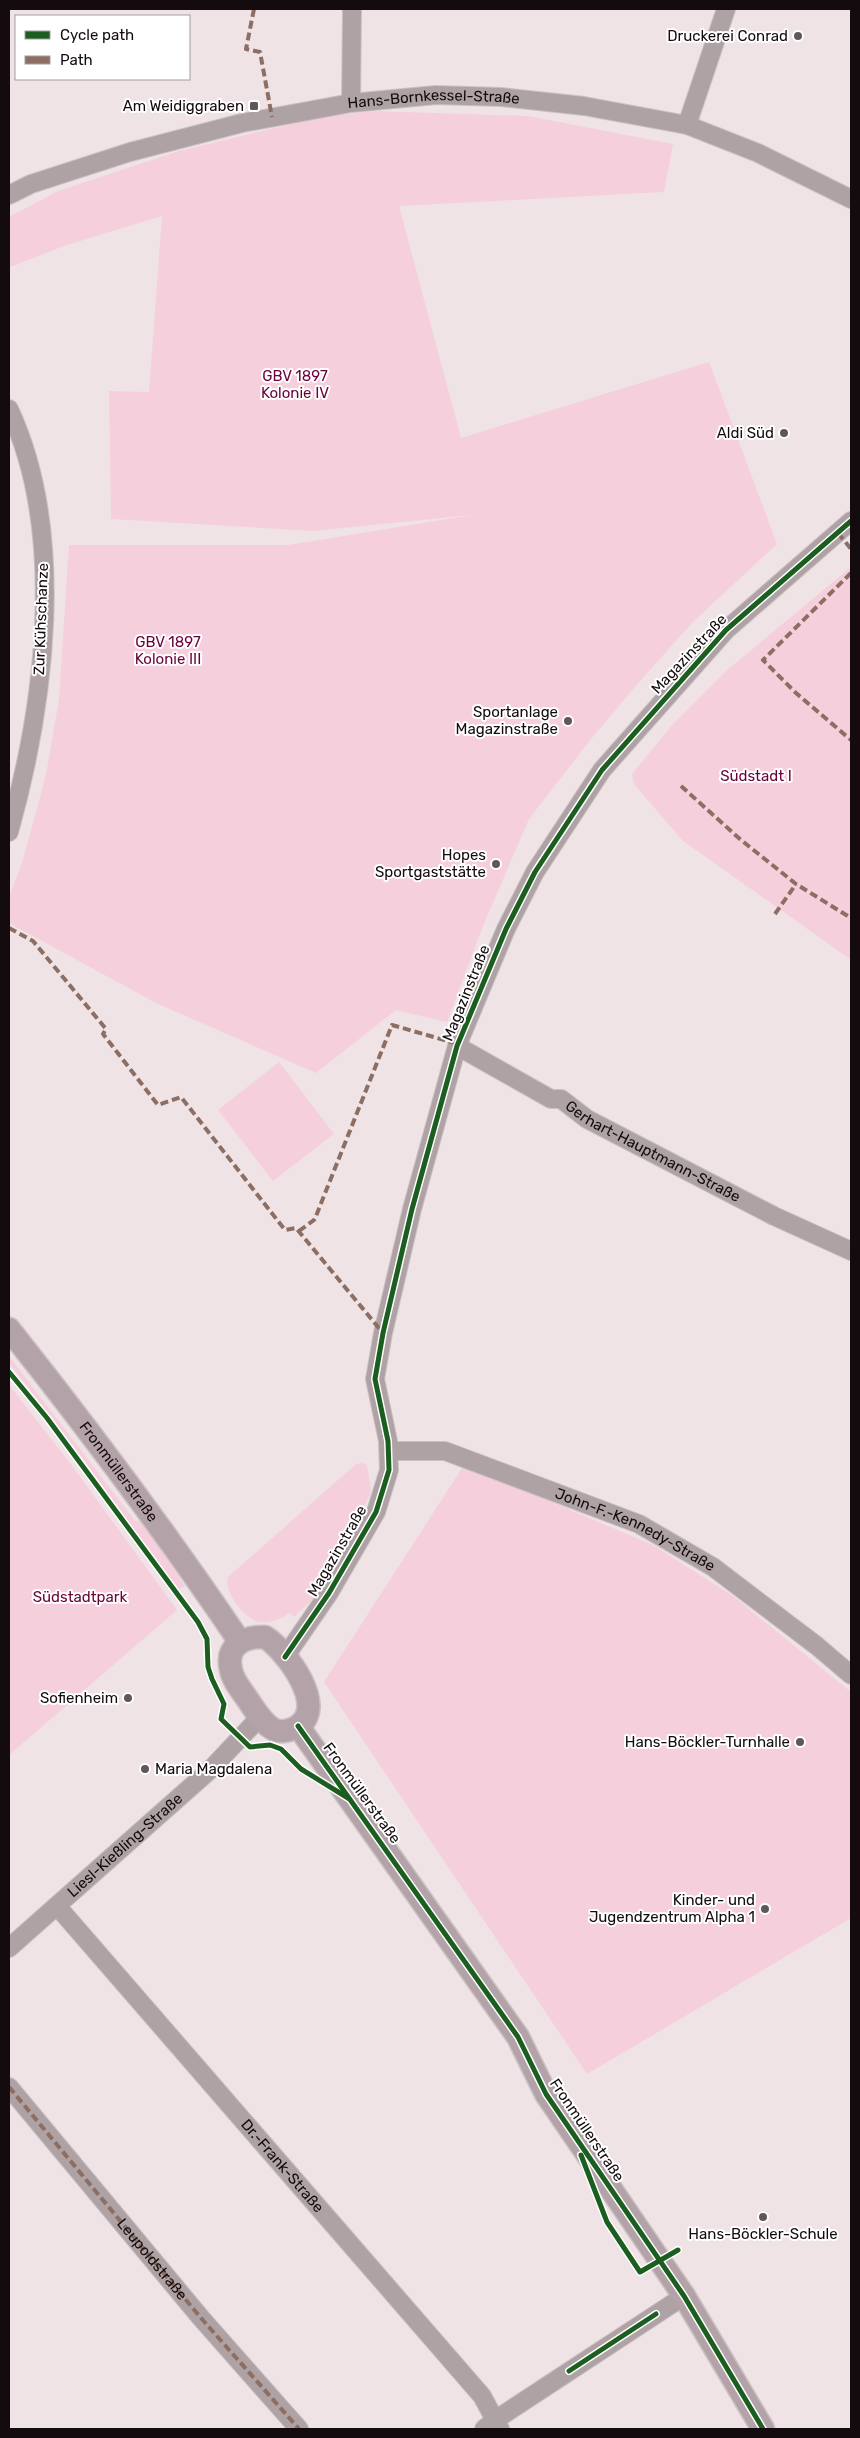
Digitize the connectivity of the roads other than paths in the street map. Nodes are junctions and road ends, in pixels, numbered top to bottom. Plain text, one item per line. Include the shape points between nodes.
1 (352, 9) edge
2 (726, 9) edge
3 (351, 103) junction
4 (687, 125) junction
5 (9, 194) edge
6 (851, 199) edge
7 (9, 409) edge
8 (851, 521) edge
9 (9, 832) edge
10 (457, 1046) junction
11 (851, 1251) edge
12 (9, 1329) edge
13 (389, 1451) junction
14 (240, 1642) junction
15 (285, 1657) junction
16 (851, 1674) edge
17 (260, 1717) junction
18 (298, 1726) junction
19 (57, 1906) junction
20 (9, 1948) edge
21 (9, 2087) edge
22 (684, 2296) junction
23 (493, 2426) edge
24 (300, 2429) edge
25 (763, 2429) edge

1 - 3 street
2 - 4 street
3 - 4 street, Hans-Bornkessel-Straße via 436,95 501,96 584,106
3 - 5 street, Hans-Bornkessel-Straße via 242,123 148,147
4 - 6 street, Hans-Bornkessel-Straße via 758,153
7 - 9 street, Zur Kühschanze via 31,474 43,537 43,632 35,718
8 - 10 street, Magazinstraße via 726,630 602,770 535,872 506,929
10 - 11 street, Gerhart-Hauptmann-Straße via 551,1099 561,1099 587,1119 774,1216
10 - 13 street, Magazinstraße via 412,1209 376,1372
12 - 14 main road, Fronmüllerstraße via 100,1444
13 - 15 street, Magazinstraße via 389,1470 376,1512
13 - 16 street, John-F.-Kennedy-Straße via 445,1451 639,1524 713,1567
14 - 15 main road via 247,1638 265,1637 280,1648
14 - 17 main road via 230,1654 230,1670
15 - 18 main road via 306,1691 309,1702 305,1718
17 - 18 main road via 280,1731
17 - 19 street, Liesl-Kießling-Straße via 211,1770
18 - 22 main road, Fronmüllerstraße via 518,2037 546,2094
19 - 20 street, Liesl-Kießling-Straße
19 - 23 street, Dr.-Frank-Straße via 482,2396
21 - 24 street, Leupoldstraße via 201,2318
22 - 23 street
22 - 25 main road, Fronmüllerstraße

